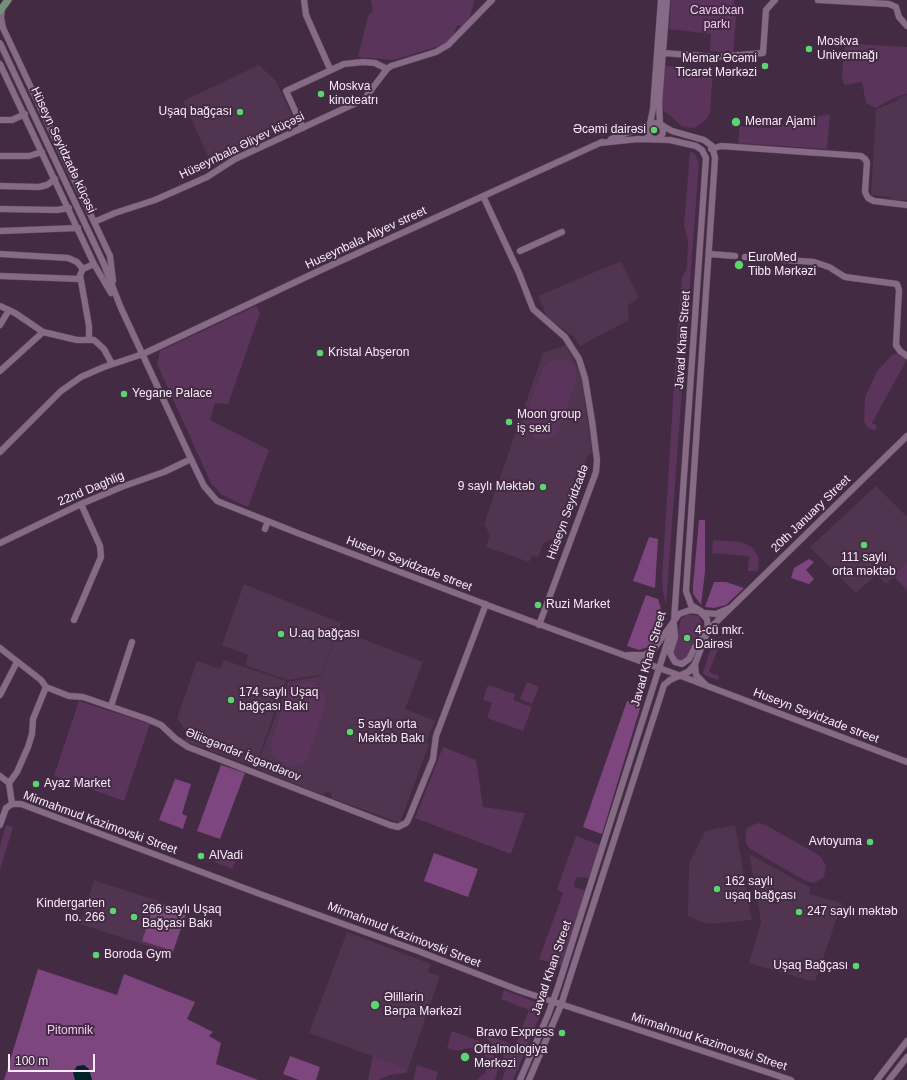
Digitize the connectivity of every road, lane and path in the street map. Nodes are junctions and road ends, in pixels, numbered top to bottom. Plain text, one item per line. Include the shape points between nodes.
1 (8, 0) edge
2 (304, 0) edge
3 (492, 0) edge
4 (661, 0) edge
5 (667, 0) edge
6 (818, 0) edge
7 (774, 2) edge
8 (1, 10) edge
9 (907, 26) edge
10 (0, 43) edge
11 (12, 47) junction
12 (0, 52) edge
13 (663, 53) junction
14 (0, 64) edge
15 (330, 69) junction
16 (387, 69) junction
17 (35, 94) junction
18 (19, 102) junction
19 (24, 114) junction
20 (0, 120) edge
21 (650, 124) junction
22 (660, 124) junction
23 (303, 128) junction
24 (653, 139) junction
25 (600, 143) junction
26 (713, 148) junction
27 (42, 152) junction
28 (704, 153) junction
29 (0, 156) edge
30 (55, 179) junction
31 (0, 186) edge
32 (483, 196) junction
33 (907, 205) edge
34 (69, 208) junction
35 (0, 209) edge
36 (94, 222) junction
37 (78, 228) junction
38 (0, 231) edge
39 (562, 232) dead end
40 (520, 250) dead end
41 (0, 254) edge
42 (710, 254) junction
43 (735, 256) dead end
44 (745, 256) dead end
45 (94, 264) junction
46 (83, 269) junction
47 (0, 276) edge
48 (80, 279) junction
49 (0, 306) edge
50 (121, 308) junction
51 (10, 310) junction
52 (0, 324) edge
53 (43, 332) junction
54 (89, 339) junction
55 (143, 354) junction
56 (907, 356) edge
57 (112, 364) junction
58 (0, 371) edge
59 (907, 436) edge
60 (0, 452) edge
61 (191, 458) junction
62 (81, 504) junction
63 (268, 521) junction
64 (265, 529) dead end
65 (0, 543) edge
66 (486, 604) junction
67 (730, 608) junction
68 (699, 611) junction
69 (74, 620) dead end
70 (674, 621) junction
71 (539, 625) junction
72 (708, 630) junction
73 (132, 642) dead end
74 (0, 648) edge
75 (664, 653) junction
76 (618, 654) junction
77 (17, 662) junction
78 (641, 662) junction
79 (695, 664) junction
80 (659, 668) junction
81 (678, 675) junction
82 (655, 680) junction
83 (708, 686) junction
84 (46, 687) junction
85 (0, 695) edge
86 (111, 706) junction
87 (907, 762) edge
88 (0, 776) edge
89 (10, 783) junction
90 (12, 804) junction
91 (0, 825) edge
92 (553, 1002) junction
93 (561, 1004) junction
94 (907, 1041) edge
95 (907, 1057) edge
96 (520, 1080) edge
97 (529, 1080) edge
98 (791, 1080) edge
99 (877, 1080) edge
100 (889, 1080) edge

1 - 8 main road
2 - 15 street via 306,15
3 - 16 street via 448,45 436,52 398,63
4 - 21 street
5 - 13 street
6 - 9 street via 889,4 896,7 899,17
7 - 13 street via 766,10 763,53 717,57
8 - 11 street via 1,21
10 - 50 street, Hüseyn Seyidzadə küçəsi, bridge via 104,265
11 - 12 street
11 - 17 street
13 - 22 street
14 - 18 street
15 - 16 street via 363,62 375,63
15 - 23 street via 286,90
16 - 23 street, Hüseynbala Əliyev küçəsi via 365,98
17 - 18 street via 28,86 22,86 16,92
17 - 36 street
18 - 19 street
19 - 20 street via 12,120
19 - 27 street
21 - 22 street
21 - 24 street via 646,131
21 - 25 street, Huseynbala Aliyev street
22 - 24 street via 662,134
22 - 26 street via 672,131 701,139
23 - 36 street, Hüseynbala Əliyev küçəsi via 154,200
24 - 25 street
24 - 28 street via 689,143
25 - 32 street, Huseynbala Aliyev street
26 - 28 street
26 - 33 street via 720,146 861,156 867,162 868,198 874,202
26 - 42 street, Javad Khan Street via 715,161
27 - 29 street via 29,156
27 - 30 street
28 - 70 street, Javad Khan Street via 706,162 702,230
30 - 31 street via 47,186 39,188
30 - 34 street
32 - 55 street, Huseynbala Aliyev street
32 - 71 street, Hüseyn Seyidzadə via 533,309 565,337 579,359 592,421 596,472
34 - 35 street
34 - 37 street
36 - 50 street via 110,256 113,281
37 - 38 street
37 - 45 street
39 - 40 street
41 - 46 street via 68,258 77,262
42 - 43 street
42 - 68 street, Javad Khan Street via 686,585 688,601
44 - 56 street via 814,262 829,267 845,277 897,284 899,290 896,345
45 - 46 street
45 - 50 street
46 - 48 street
47 - 48 street
48 - 54 street
49 - 51 street
50 - 55 street
51 - 52 street
51 - 53 street
53 - 54 street via 77,340
53 - 58 street
54 - 57 street via 101,345
55 - 57 street, Huseynbala Aliyev street
55 - 61 street
57 - 60 street, Huseynbala Aliyev street via 68,385
59 - 67 street, 20th January Street
61 - 62 street, 22nd Daghlig via 159,474
61 - 63 street, Huseyn Seyidzade street via 204,486 217,501
62 - 65 street, 22nd Daghlig
62 - 69 street via 102,552 100,563
63 - 64 street
63 - 66 street, Huseyn Seyidzade street
66 - 71 street, Huseyn Seyidzade street
66 - 86 street, Əliisgəndər İsgəndərov via 436,736 433,759 408,820 401,826 394,826 358,813 188,747 161,725
67 - 68 street via 716,614
67 - 72 street, 20th January Street
68 - 70 street via 685,611
68 - 72 street, Javad Khan Street via 707,619
70 - 72 street, 20th January Street via 675,637 670,653 672,660 677,663 687,662 694,647
70 - 75 street, Javad Khan Street
70 - 76 street via 653,650 639,656
71 - 76 street, Huseyn Seyidzade street
72 - 79 street
73 - 86 street
74 - 77 street, Əliisgəndər İsgəndərov
75 - 80 street, Javad Khan Street
75 - 81 street via 665,666
76 - 78 street, Huseyn Seyidzade street
77 - 84 street, Əliisgəndər İsgəndərov via 41,680
77 - 85 street
78 - 80 street, Huseyn Seyidzade street
78 - 82 street via 652,670
79 - 81 street via 690,671
79 - 83 street via 696,675
80 - 81 street, Huseyn Seyidzade street
80 - 82 street, Javad Khan Street
81 - 83 street, Huseyn Seyidzade street
81 - 93 street, Javad Khan Street via 667,682 663,689
82 - 92 street, Javad Khan Street
83 - 87 street, Huseyn Seyidzade street
84 - 86 street, Əliisgəndər İsgəndərov via 69,696 83,697
84 - 89 street via 33,719 28,747
88 - 89 street
89 - 90 street
90 - 91 street via 5,810
90 - 92 street, Mirmahmud Kazimovski Street via 21,804
92 - 93 street, Mirmahmud Kazimovski Street
92 - 96 street, Javad Khan Street
93 - 97 street, Javad Khan Street
93 - 98 street, Mirmahmud Kazimovski Street
94 - 99 street
95 - 100 street

